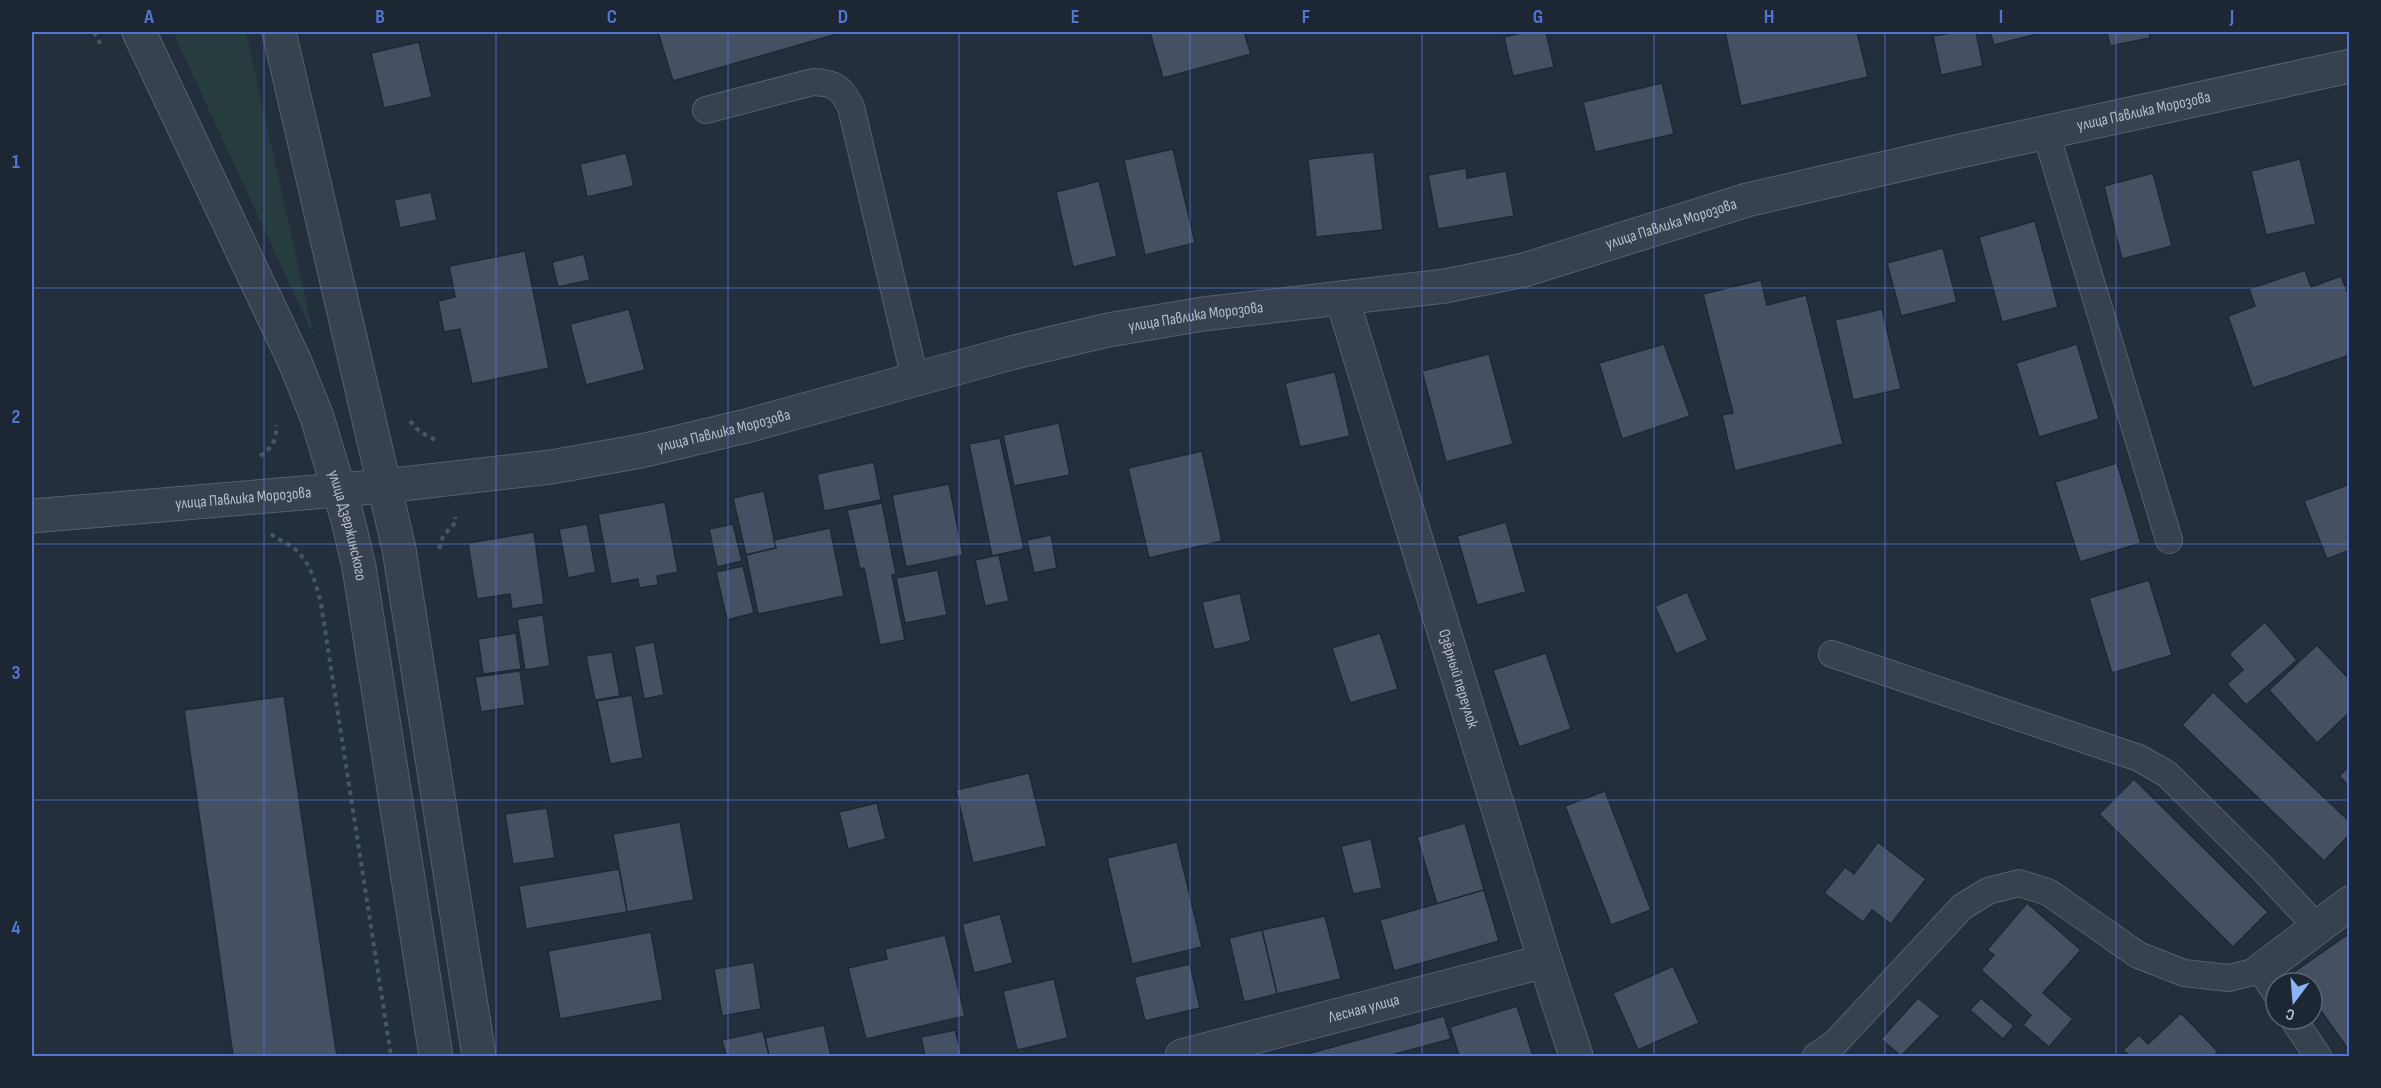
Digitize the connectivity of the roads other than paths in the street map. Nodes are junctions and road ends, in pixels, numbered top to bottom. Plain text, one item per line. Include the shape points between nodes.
1 (139, 32) edge
2 (279, 32) edge
3 (2349, 66) edge
4 (706, 110) dead end
5 (2046, 133) junction
6 (1342, 298) junction
7 (915, 379) junction
8 (384, 486) junction
9 (339, 490) junction
10 (32, 516) edge
11 (2169, 540) dead end
12 (1832, 654) dead end
13 (2349, 903) edge
14 (2318, 928) junction
15 (1545, 962) junction
16 (2279, 971) edge
17 (2264, 982) edge
18 (2301, 1031) edge
19 (436, 1056) edge
20 (479, 1056) edge
21 (1182, 1056) edge
22 (1576, 1056) edge
23 (1816, 1056) edge
24 (2318, 1056) edge

1 - 9 street, улица Дзержинского via 295,362
2 - 8 street
3 - 5 street, улица Павлика Морозова
4 - 7 lane via 813,82 829,82 843,92 851,107
5 - 6 street, улица Павлика Морозова via 1747,201 1524,270 1445,286
5 - 11 lane
6 - 7 street, улица Павлика Морозова via 1108,330
6 - 15 street, Озёрный переулок
7 - 8 street, улица Павлика Морозова via 641,451 551,467
8 - 9 street, улица Павлика Морозова
8 - 20 street via 399,549
9 - 10 street, улица Павлика Морозова
9 - 19 street, улица Дзержинского via 359,567
12 - 14 lane via 2139,758 2167,774
13 - 14 street
14 - 16 street
15 - 21 street, Лесная улица
15 - 22 street, Озёрный переулок
17 - 23 lane via 2184,973 2138,955 2048,892 2019,883 1988,891 1962,907 1835,1043
18 - 24 lane

